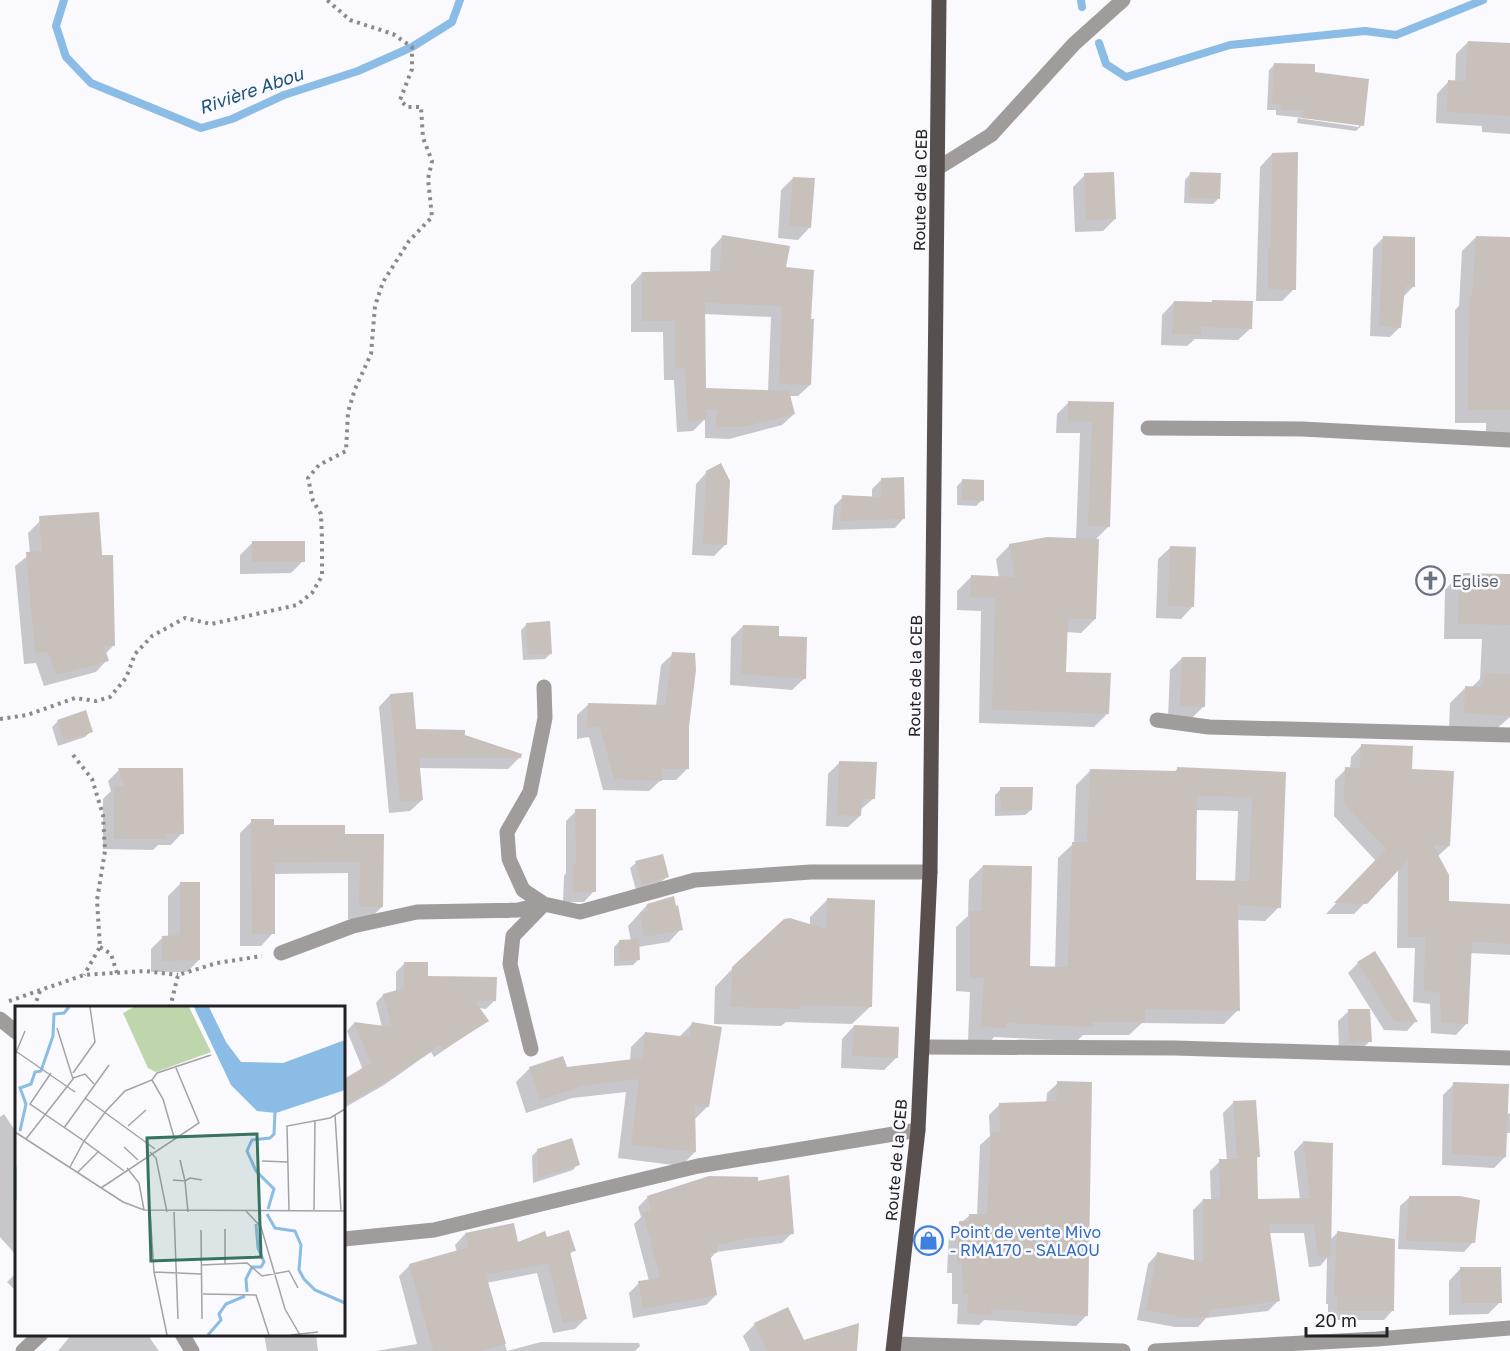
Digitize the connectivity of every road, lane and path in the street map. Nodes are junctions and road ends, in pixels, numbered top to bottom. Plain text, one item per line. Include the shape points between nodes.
1 (327, 0) edge
2 (939, 0) edge
3 (1124, 0) edge
4 (938, 168) junction
5 (1149, 428) dead end
6 (1510, 440) edge
7 (544, 687) dead end
8 (0, 718) edge
9 (1157, 720) dead end
10 (1510, 735) edge
11 (74, 755) dead end
12 (930, 872) junction
13 (544, 904) junction
14 (100, 946) junction
15 (281, 953) joint
16 (117, 973) junction
17 (84, 975) junction
18 (178, 975) junction
19 (40, 991) junction
20 (0, 1004) edge
21 (35, 1006) edge
22 (170, 1006) edge
23 (0, 1019) edge
24 (15, 1031) edge
25 (923, 1047) junction
26 (531, 1049) dead end
27 (1510, 1058) edge
28 (918, 1130) junction
29 (345, 1239) edge
30 (1510, 1328) edge
31 (40, 1336) edge
32 (183, 1336) edge
33 (894, 1347) edge
34 (23, 1351) edge
35 (192, 1351) edge
36 (1123, 1351) edge
37 (1155, 1351) edge

1 - 8 path via 350,20 393,34 412,47 412,69 400,100 406,107 421,107 423,138 432,161 428,179 432,217 393,262 375,306 371,354 348,412 346,451 319,465 308,478 313,501 321,514 322,576 312,593 297,605 211,624 184,618 164,627 135,654 126,678 110,698 75,698 27,716
2 - 4 main road, Route de la CEB
3 - 4 street via 1074,44 991,135
4 - 12 main road, Route de la CEB
5 - 6 street via 1302,429
7 - 13 street via 545,718 530,792 507,832 508,859 523,890
9 - 10 street via 1209,727
11 - 14 path via 92,779 103,815 105,851 97,900
12 - 13 street via 811,872 695,880 580,912
12 - 25 main road, Route de la CEB
13 - 15 street via 518,910 417,912 353,926
13 - 26 street via 513,936 510,964
14 - 16 path via 111,954
14 - 17 path
15 - 18 path via 217,963
16 - 17 path
16 - 18 path
17 - 19 path
18 - 22 path
19 - 20 path
19 - 21 path
23 - 24 street
25 - 27 street via 1175,1048
25 - 28 main road, Route de la CEB
28 - 29 street via 698,1166 434,1230
28 - 33 main road, Route de la CEB
30 - 37 street
31 - 34 street
32 - 35 street
33 - 36 street

